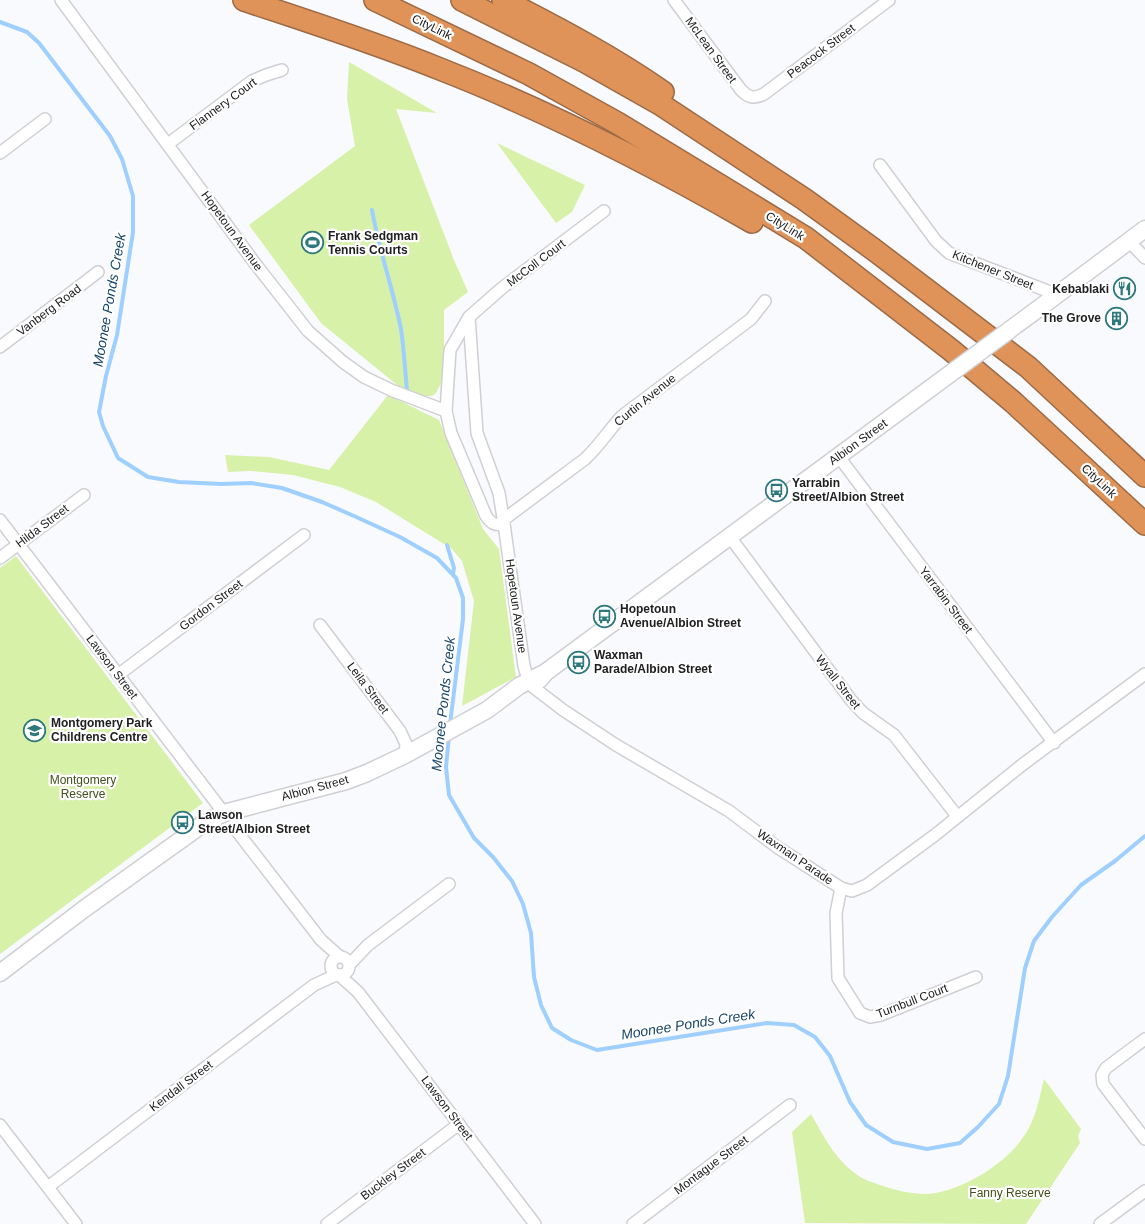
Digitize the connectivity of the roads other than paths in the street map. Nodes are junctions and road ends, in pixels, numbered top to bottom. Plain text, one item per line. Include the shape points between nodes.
1 (61, 0) edge
2 (244, 0) edge
3 (375, 0) edge
4 (462, 0) edge
5 (503, 0) edge
6 (674, 0) edge
7 (889, 0) edge
8 (282, 70) dead end
9 (751, 98) joint
10 (45, 119) dead end
11 (168, 144) junction
12 (0, 153) edge
13 (880, 165) dead end
14 (804, 199) junction
15 (604, 211) dead end
16 (1145, 229) edge
17 (1129, 241) junction
18 (1145, 258) edge
19 (98, 272) dead end
20 (878, 294) junction
21 (1058, 295) junction
22 (766, 301) dead end
23 (469, 317) junction
24 (0, 347) edge
25 (446, 412) junction
26 (839, 456) junction
27 (1145, 476) edge
28 (84, 495) dead end
29 (0, 520) edge
30 (504, 522) junction
31 (1145, 524) edge
32 (304, 535) dead end
33 (730, 537) junction
34 (18, 544) junction
35 (0, 558) edge
36 (320, 625) dead end
37 (1145, 674) edge
38 (118, 675) junction
39 (531, 683) junction
40 (1054, 743) junction
41 (405, 755) junction
42 (224, 814) junction
43 (957, 816) junction
44 (236, 830) dead end
45 (449, 884) dead end
46 (841, 888) junction
47 (339, 966) junction
48 (0, 973) edge
49 (976, 977) dead end
50 (1145, 1039) edge
51 (790, 1105) dead end
52 (459, 1124) junction
53 (0, 1125) edge
54 (1145, 1139) edge
55 (48, 1187) junction
56 (1145, 1191) edge
57 (76, 1224) edge
58 (327, 1224) edge
59 (535, 1224) edge
60 (633, 1224) edge
61 (1100, 1224) edge

1 - 11 street, Hopetoun Avenue
2 - 20 highway via 440,68 555,118 687,185
3 - 20 highway, CityLink via 530,74 619,124 806,238
4 - 14 highway via 584,61 660,104
5 - 14 highway via 636,73 703,120
6 - 9 street, McLean Street via 741,90
7 - 9 street, Peacock Street via 764,94
8 - 11 street, Flannery Court via 252,81
10 - 12 street
11 - 25 street, Hopetoun Avenue via 308,331 364,377
13 - 21 street, Kitchener Street via 936,241 949,253
14 - 27 highway via 1028,367
15 - 23 street, McColl Court via 494,294
16 - 17 street, Albion Street
17 - 18 street
17 - 21 street, Albion Street
19 - 24 street, Vanberg Road
20 - 31 highway, CityLink via 1013,402
21 - 26 street, Albion Street, bridge
22 - 30 street, Curtin Avenue via 751,319 622,416 585,459
23 - 25 street via 450,350
23 - 30 street, Hopetoun Avenue via 477,433 499,492
25 - 30 street via 450,433 486,516 497,526
26 - 33 street, Albion Street
26 - 40 street, Yarrabin Street
28 - 34 street, Hilda Street
29 - 34 street, Lawson Street
30 - 39 street, Hopetoun Avenue via 524,666
32 - 38 street, Gordon Street
33 - 39 street, Albion Street
33 - 43 street, Wyall Street via 851,700 863,713 894,735
34 - 35 street, Hilda Street
34 - 38 street, Lawson Street
36 - 41 street, Leila Street via 400,732 406,744
37 - 40 street, Waxman Parade
38 - 42 street, Lawson Street
39 - 41 street, Albion Street via 517,699 481,713
39 - 46 street, Waxman Parade via 563,710 729,811
40 - 43 street, Waxman Parade
41 - 42 street, Albion Street via 346,780
42 - 48 street, Albion Street via 203,824
43 - 46 street, Waxman Parade via 867,885 852,891
44 - 47 street, Lawson Street
45 - 47 street, Kendall Street
46 - 49 street, Turnbull Court via 836,913 838,978 860,1013 870,1017 881,1015
47 - 52 street, Lawson Street
47 - 55 street, Kendall Street
50 - 54 street via 1106,1068 1102,1075 1103,1084
51 - 60 street, Montague Street
52 - 58 street, Buckley Street
52 - 59 street, Lawson Street
53 - 55 street
55 - 57 street
56 - 61 street

